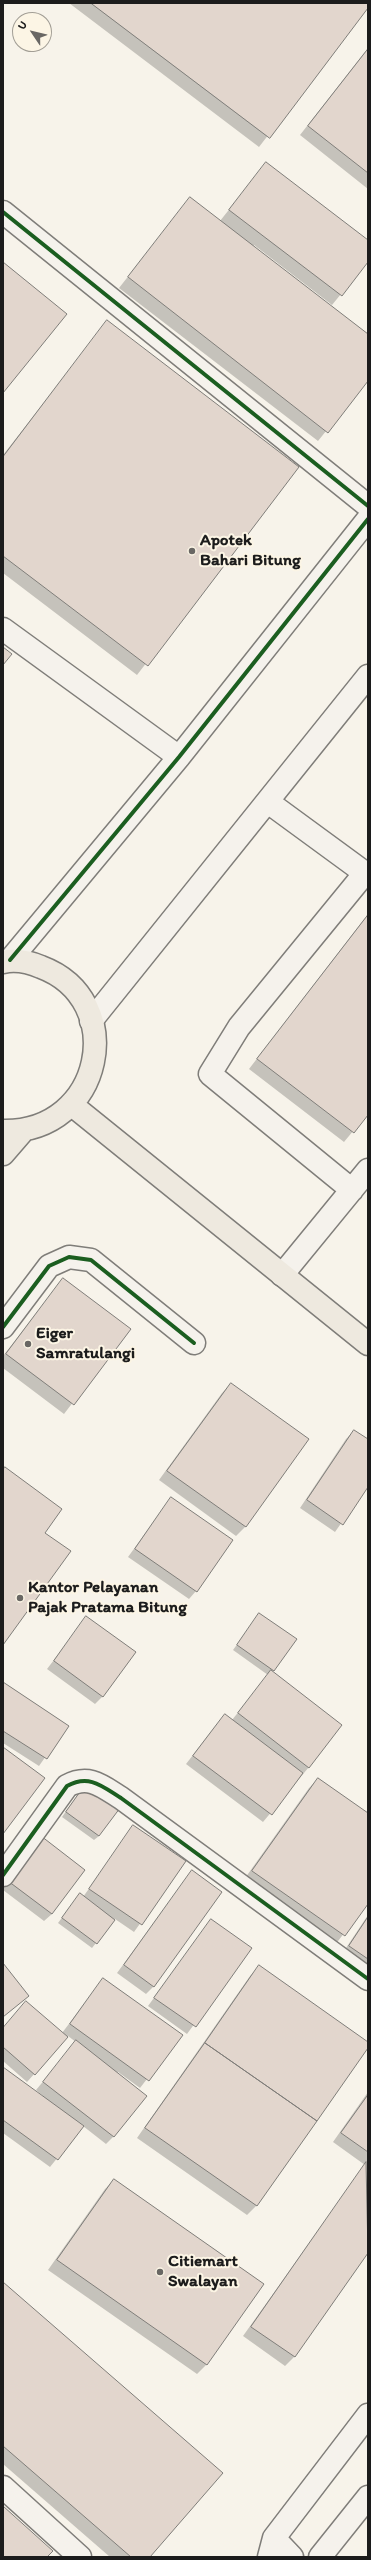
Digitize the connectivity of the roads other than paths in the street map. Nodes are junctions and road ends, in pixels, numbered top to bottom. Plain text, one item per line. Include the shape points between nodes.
1 (3, 212) edge
2 (368, 506) edge
3 (368, 519) edge
4 (3, 630) edge
5 (368, 676) edge
6 (179, 757) junction
7 (268, 802) junction
8 (366, 874) edge
9 (7, 961) edge
10 (91, 1021) junction
11 (72, 1105) junction
12 (12, 1131) edge
13 (3, 1154) edge
14 (368, 1170) edge
15 (352, 1190) junction
16 (282, 1275) junction
17 (3, 1327) edge
18 (194, 1343) dead end
19 (368, 1344) edge
20 (3, 1875) edge
21 (368, 1979) edge
22 (368, 2415) edge
23 (3, 2487) edge
24 (368, 2497) edge
25 (272, 2548) edge
26 (80, 2557) edge
27 (292, 2557) edge
28 (320, 2557) edge

1 - 2 street
3 - 6 street
4 - 6 street
5 - 7 street
6 - 9 street
7 - 8 street
7 - 10 street
8 - 15 street via 238,1028 210,1074
9 - 10 highway via 31,963 52,971 69,984 83,1001
10 - 11 highway via 95,1050 88,1080
11 - 12 highway via 57,1118 40,1126
11 - 16 highway
12 - 13 highway
14 - 15 street
15 - 16 street
16 - 19 highway
17 - 18 street via 49,1266 69,1257 91,1260
20 - 21 street via 67,1786 76,1781 89,1779 121,1798
22 - 25 street
23 - 26 street
24 - 28 street
25 - 27 street

